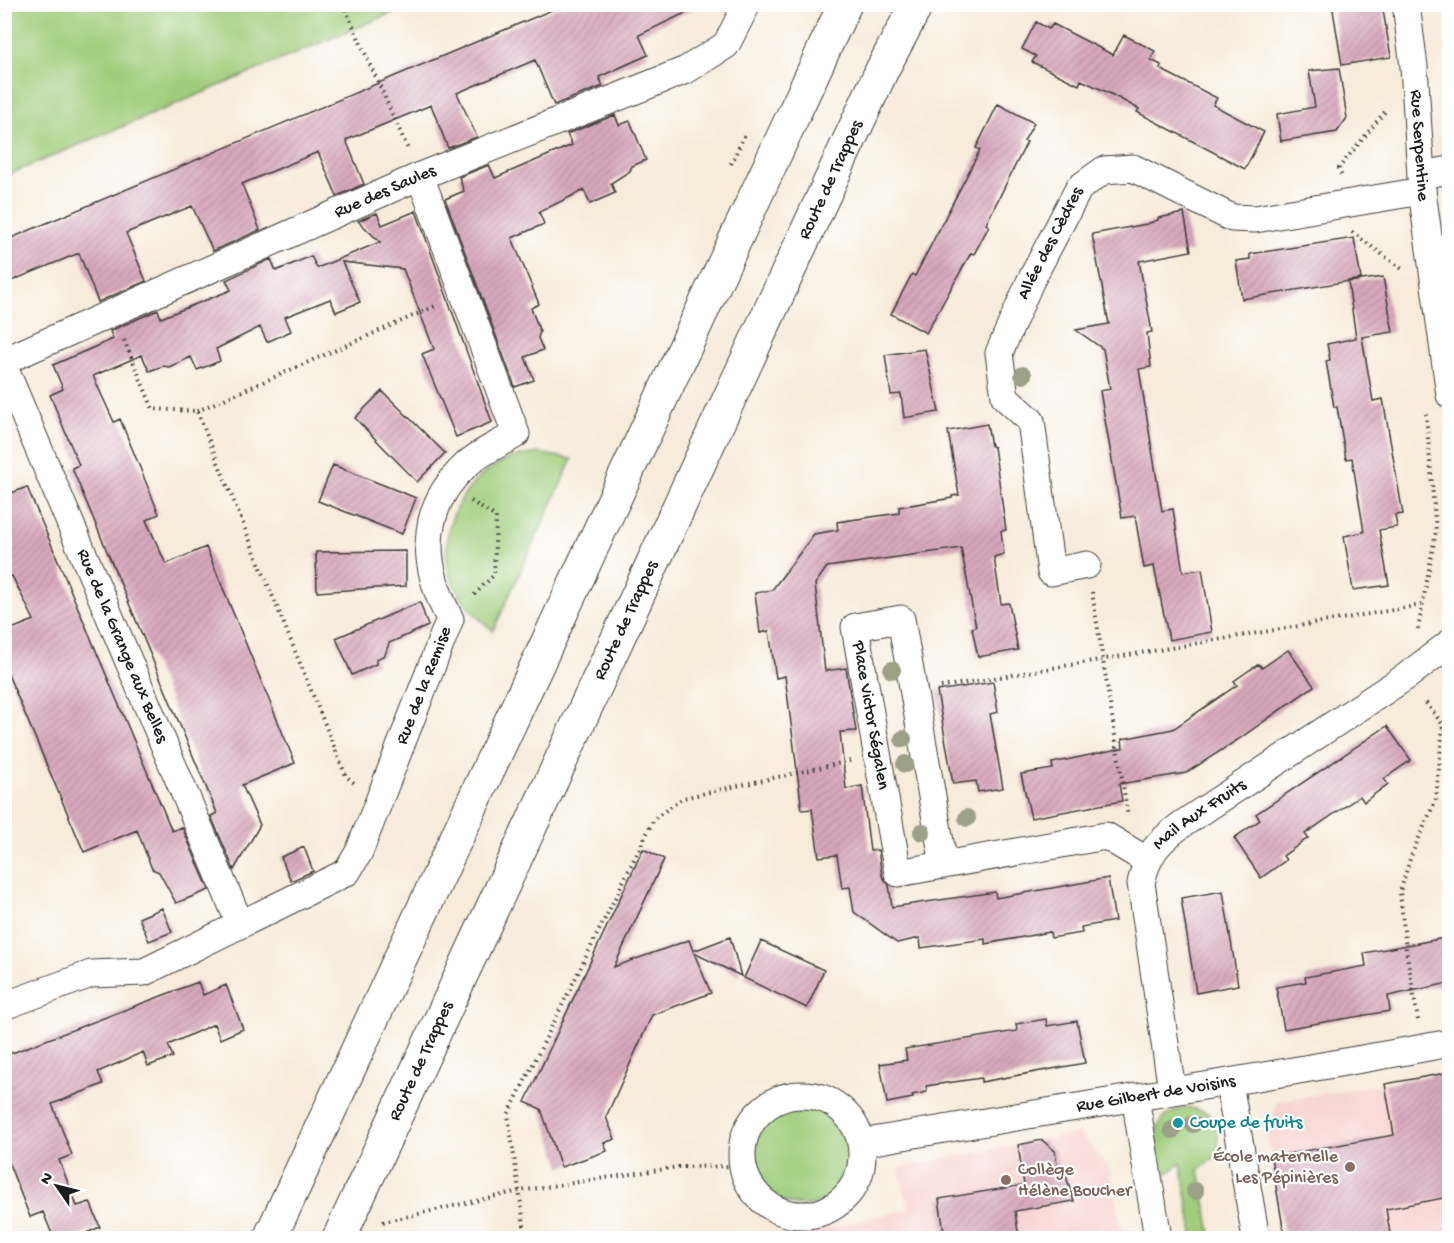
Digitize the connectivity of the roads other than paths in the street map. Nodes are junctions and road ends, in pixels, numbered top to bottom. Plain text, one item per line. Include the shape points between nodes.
1 (747, 4) edge
2 (845, 4) edge
3 (917, 4) edge
4 (1406, 4) edge
5 (1449, 171) edge
6 (420, 176) junction
7 (1422, 183) junction
8 (4, 361) edge
9 (4, 367) edge
10 (1437, 399) edge
11 (1087, 565) road end
12 (1449, 643) edge
13 (1146, 860) junction
14 (944, 865) junction
15 (240, 924) junction
16 (4, 1006) edge
17 (1449, 1043) edge
18 (1230, 1083) junction
19 (1172, 1090) junction
20 (1135, 1097) junction
21 (861, 1143) junction
22 (270, 1239) edge
23 (339, 1239) edge
24 (1158, 1239) edge
25 (1256, 1239) edge

1 - 6 street, Rue des Saules via 726,45 686,70
2 - 22 main road
3 - 23 main road, Route de Trappes via 872,92
4 - 7 street, Rue Serpentine
5 - 7 street, Allée des Cèdres
6 - 8 street, Rue des Saules
6 - 15 street, Rue de la Remise via 516,434 466,465 448,485 434,512 428,544 432,577 450,619 359,852 347,872
7 - 10 street, Rue Serpentine
7 - 11 street, Allée des Cèdres via 1345,204 1255,219 1232,218 1133,168 1104,170 1079,188 1030,282 999,354 1005,397 1031,421 1051,572
9 - 15 street, Rue de la Grange aux Belles
12 - 13 street, Mail Aux Fruits via 1407,676 1181,825
13 - 14 street, Place Victor Ségalen via 1106,836
13 - 19 street, Mail Aux Fruits via 1142,883
14 - 14 street, Place Victor Ségalen via 901,619 855,627 898,873
15 - 16 street, Rue de la Remise via 144,972 91,974
17 - 18 street, Rue Gilbert de Voisins
18 - 19 street, Rue Gilbert de Voisins
18 - 25 street
19 - 20 street, Rue Gilbert de Voisins
20 - 21 street, Rue Gilbert de Voisins
20 - 24 street
21 - 21 street via 852,1121 835,1104 813,1096 792,1096 772,1103 754,1120 743,1142 743,1166 750,1187 767,1204 787,1214 813,1215 835,1207 852,1190 862,1166

